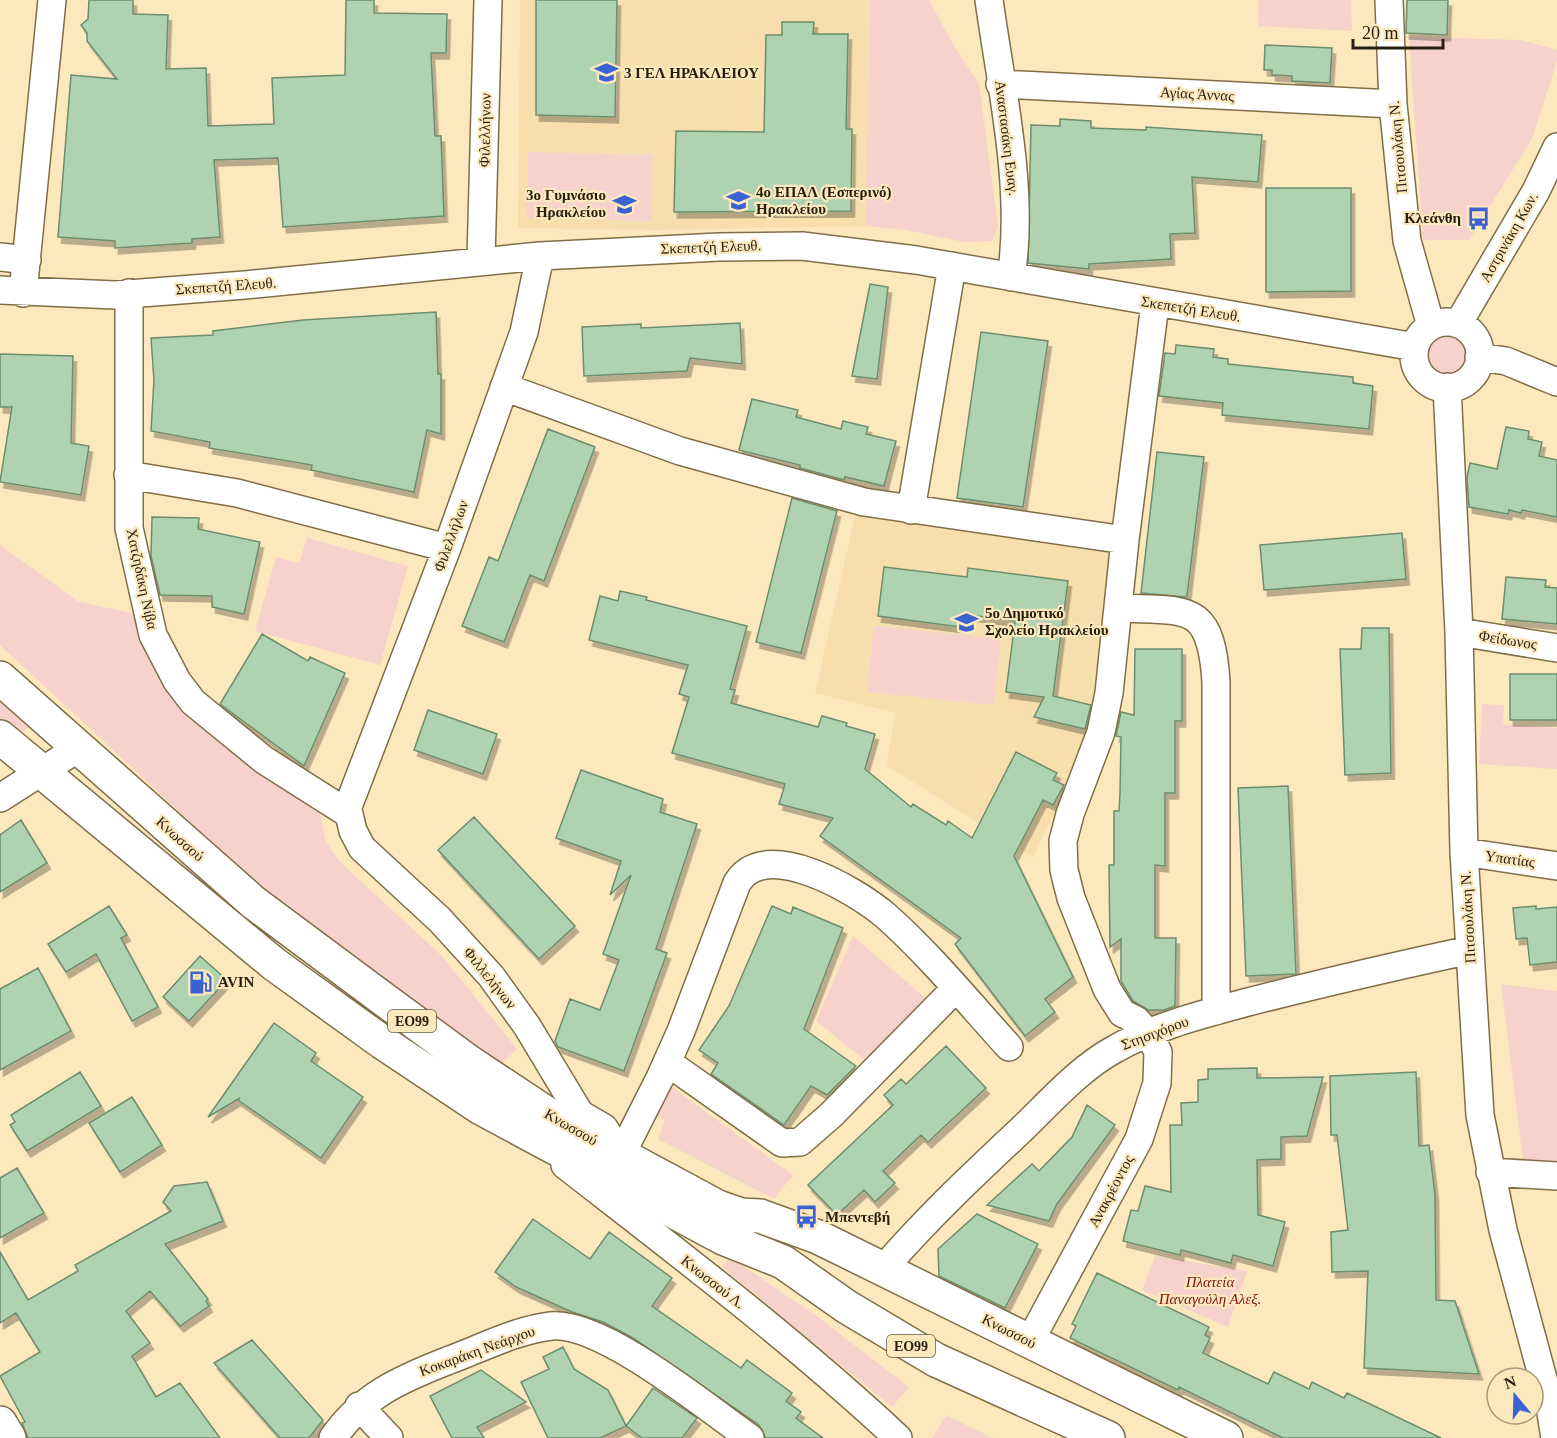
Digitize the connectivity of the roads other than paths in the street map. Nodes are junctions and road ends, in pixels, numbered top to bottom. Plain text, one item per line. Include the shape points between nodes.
1 (52, 0) edge
2 (488, 0) edge
3 (989, 0) edge
4 (1389, 0) edge
5 (1000, 84) junction
6 (1393, 104) junction
7 (1557, 147) edge
8 (540, 255) junction
9 (0, 257) edge
10 (27, 260) junction
11 (481, 260) junction
12 (952, 266) junction
13 (1011, 277) junction
14 (11, 292) edge
15 (129, 293) junction
16 (1155, 303) junction
17 (1458, 324) junction
18 (1423, 337) junction
19 (1479, 357) junction
20 (1557, 382) edge
21 (504, 387) junction
22 (1447, 387) junction
23 (128, 476) junction
24 (911, 510) junction
25 (1125, 540) junction
26 (447, 548) junction
27 (1118, 608) junction
28 (1459, 632) junction
29 (1557, 648) edge
30 (0, 678) edge
31 (0, 737) edge
32 (80, 747) junction
33 (43, 772) junction
34 (0, 798) edge
35 (346, 812) junction
36 (1464, 852) junction
37 (1557, 866) edge
38 (1470, 950) junction
39 (956, 988) junction
40 (1216, 1011) junction
41 (1149, 1034) junction
42 (1009, 1047) dead end
43 (667, 1062) junction
44 (522, 1132) junction
45 (621, 1155) junction
46 (1490, 1172) junction
47 (1557, 1176) edge
48 (884, 1268) junction
49 (1030, 1341) junction
50 (989, 1386) junction
51 (359, 1406) junction
52 (0, 1423) edge
53 (1218, 1436) edge
54 (9, 1438) edge
55 (333, 1438) edge
56 (389, 1438) edge
57 (750, 1438) edge
58 (898, 1438) edge
59 (1066, 1438) edge
60 (1108, 1438) edge
61 (1555, 1438) edge

1 - 10 street
2 - 11 street, Φιλελλήνων
3 - 5 street, Αναστασάκη Ευαγ.
4 - 6 street, Πιτσουλάκη Ν.
5 - 6 street, Αγίας Άννας
5 - 13 street, Αναστασάκη Ευαγ. via 1015,198
6 - 18 street, Πιτσουλάκη Ν. via 1407,241
7 - 17 street, Αστρινάκη Κων. via 1536,191
8 - 11 street, Σκεπετζή Ελευθ.
8 - 12 street, Σκεπετζή Ελευθ. via 802,246
8 - 21 street, Φιλελλήλων via 524,332
9 - 10 street
10 - 14 street
11 - 15 street, Σκεπετζή Ελευθ. via 312,279
12 - 13 street, Σκεπετζή Ελευθ.
12 - 24 street
13 - 16 street, Σκεπετζή Ελευθ.
14 - 15 street, Σκεπετζή Ελευθ.
15 - 23 street, Χατζηδάκη Νίβα
16 - 18 street, Σκεπετζή Ελευθ.
16 - 25 street
17 - 18 street via 1443,322
17 - 19 street via 1474,337
18 - 22 street via 1414,360 1421,375 1432,384
19 - 20 street via 1506,361
19 - 22 street via 1476,370 1467,380
21 - 24 street via 680,451 864,502
21 - 26 street, Φιλελλήλων
22 - 28 street, Πιτσουλάκη Ν.
23 - 26 street via 237,493
23 - 35 street, Χατζηδάκη Νίβα via 129,528 147,612 153,635 177,681 194,702 236,738
24 - 25 street
25 - 27 street
26 - 35 street, Φιλελλήλων
27 - 40 street via 1189,613 1202,623 1210,639 1216,682
27 - 41 street via 1106,711 1066,828 1064,863 1078,919 1107,989 1122,1013 1136,1020
28 - 29 street, Φείδωνος
28 - 36 street, Πιτσουλάκη Ν.
30 - 32 main road, Κνωσσού / ΕΟ99
31 - 33 main road, Κνωσσού / ΕΟ99
32 - 33 street
32 - 45 main road, Κνωσσού / ΕΟ99 via 203,860 271,915 470,1062 558,1120
33 - 34 street
33 - 44 main road, Κνωσσού / ΕΟ99 via 274,964 382,1042
35 - 45 street, Φιλλελήνων via 362,848 440,920 491,976 527,1026 580,1114 604,1128
36 - 37 street, Υπατίας
36 - 38 street, Πιτσουλάκη Ν.
38 - 40 street, Στησιχόρου via 1368,971
38 - 46 street, Πιτσουλάκη Ν. via 1476,1077
39 - 42 street
39 - 43 street via 800,1142 782,1143
39 - 43 street via 886,916 850,891 786,865 755,866 737,883
40 - 41 street, Στησιχόρου
41 - 48 street, Στησιχόρου via 1114,1050 1077,1077 934,1213
41 - 49 street, Ανακρέοντος via 1158,1052 1159,1072 1139,1139
43 - 45 street
44 - 50 main road, Κνωσσού / ΕΟ99 via 544,1140 723,1238 783,1262 889,1333
44 - 58 street, Κνωσσού Λ. via 777,1332
45 - 48 main road, Κνωσσού / ΕΟ99 via 718,1207 773,1220
46 - 47 street
46 - 61 street, Πιτσουλάκη Ν.
48 - 49 main road, Κνωσσού / ΕΟ99
49 - 53 main road, Κνωσσού / ΕΟ99
50 - 59 main road
50 - 60 main road, Κνωσσού / ΕΟ99
51 - 55 street, Κοκαράκη Νεάρχου
51 - 56 street
51 - 57 street, Κοκαράκη Νεάρχου via 399,1380 533,1330 562,1326 592,1335 628,1354
52 - 54 main road

